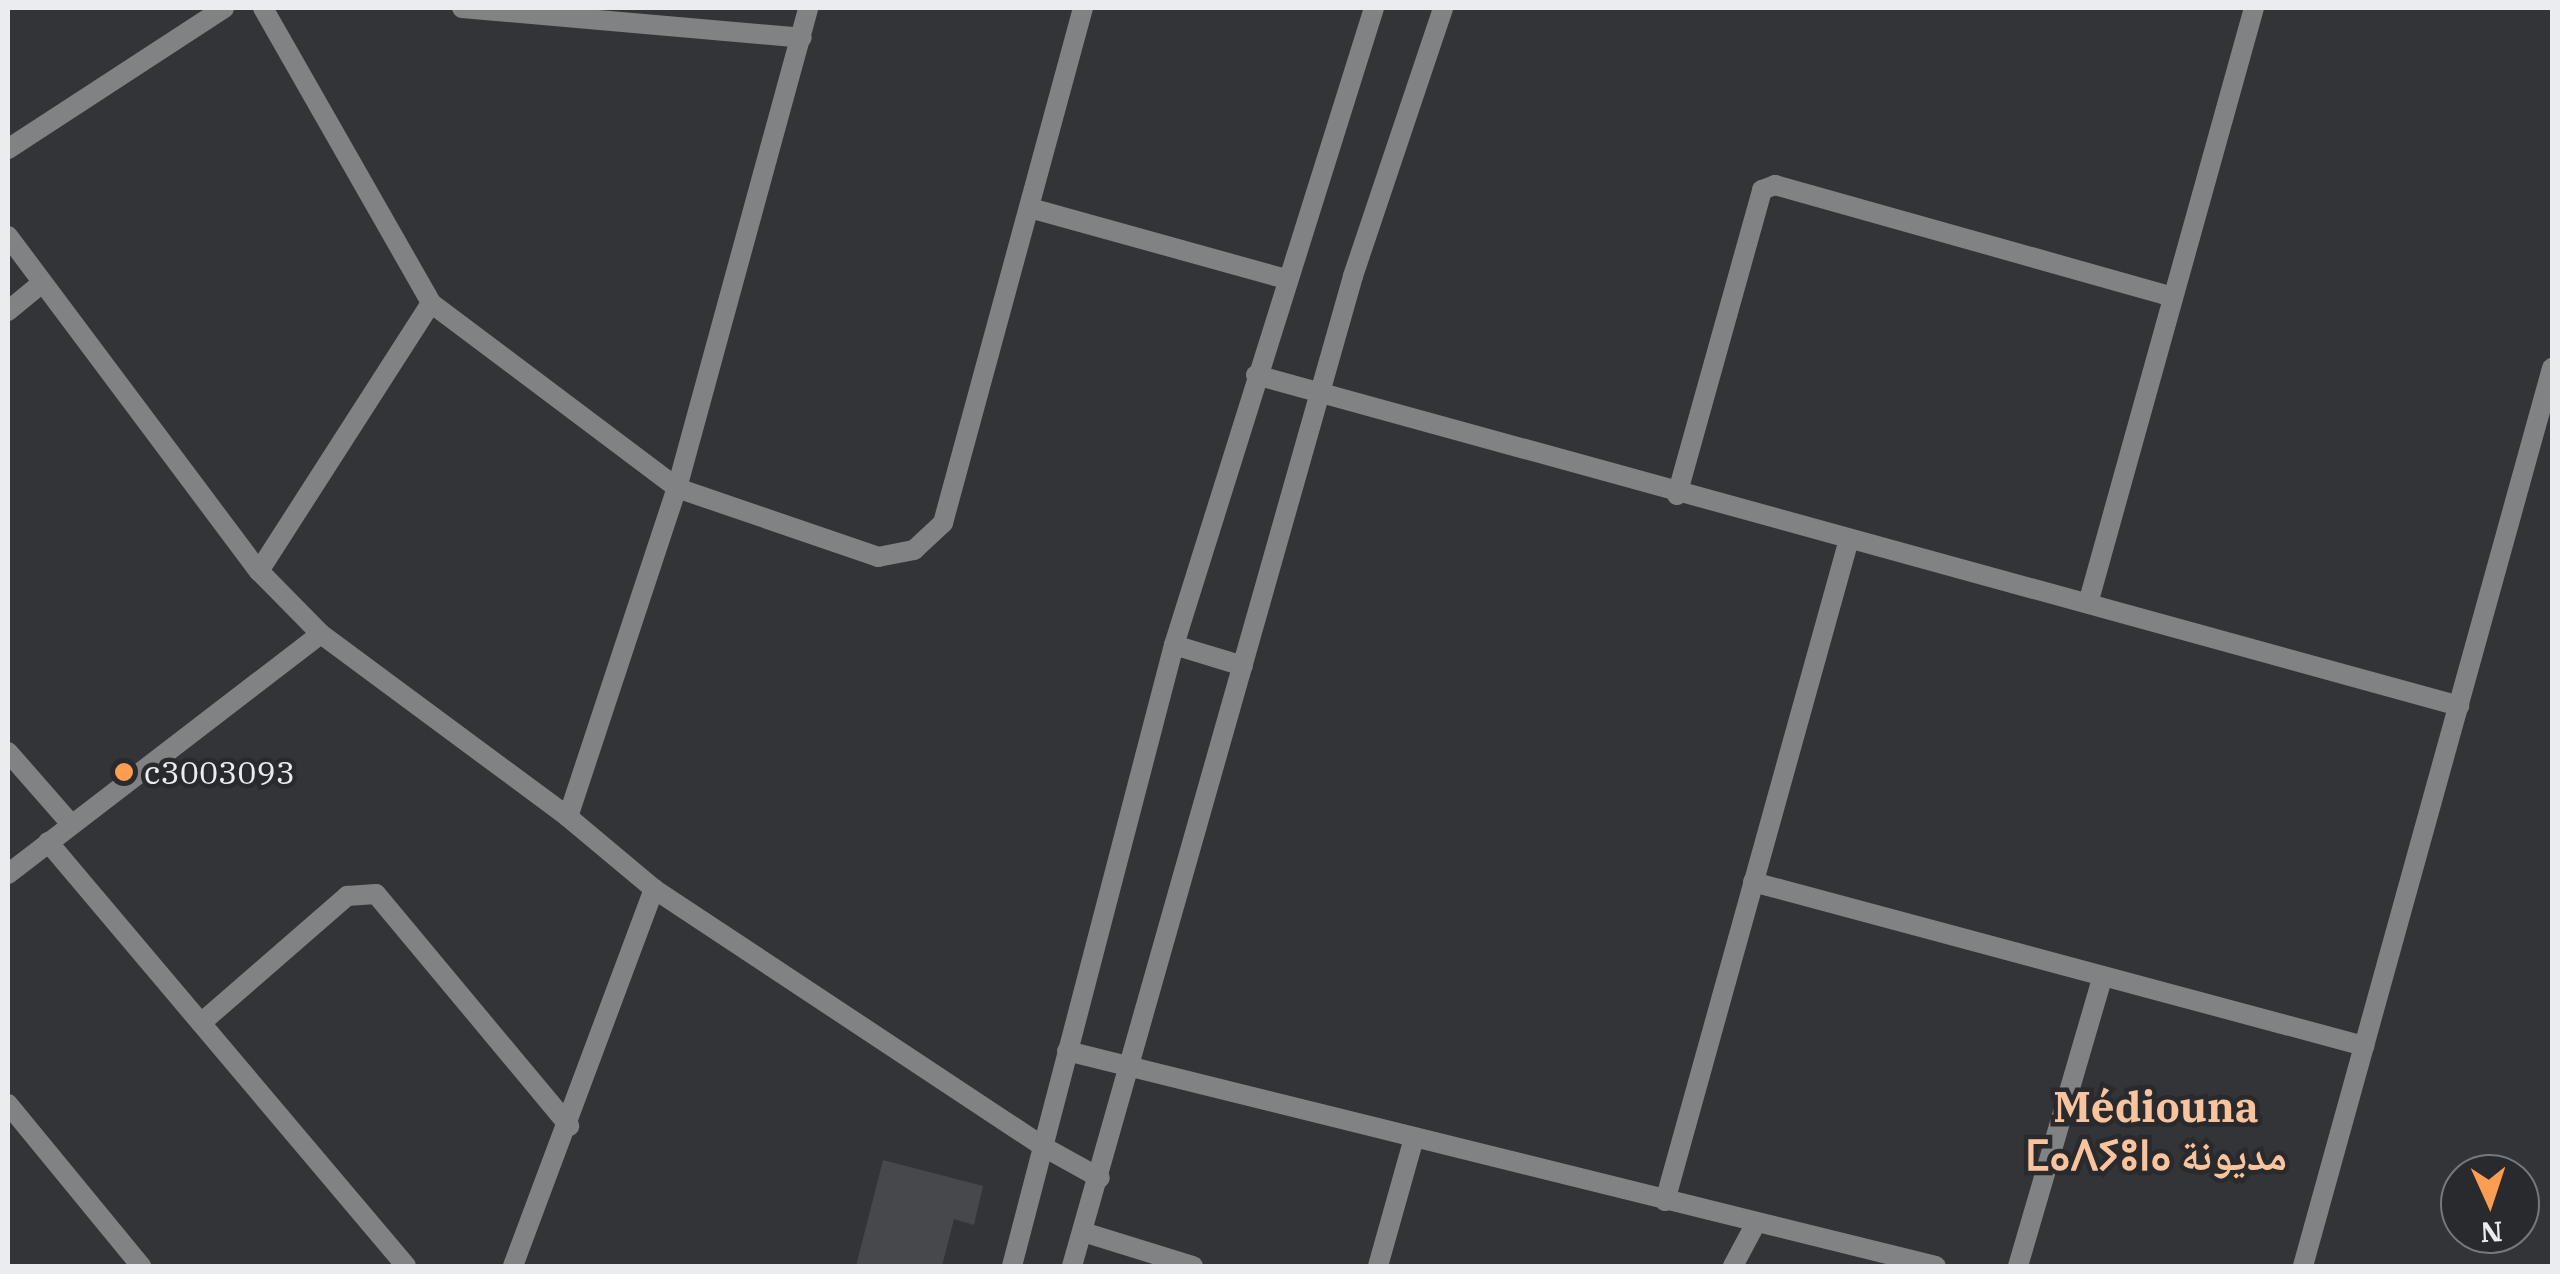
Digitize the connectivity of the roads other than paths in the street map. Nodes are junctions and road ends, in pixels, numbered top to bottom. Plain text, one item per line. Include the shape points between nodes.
1 (224, 8) edge
2 (263, 8) edge
3 (462, 8) edge
4 (808, 8) edge
5 (1083, 8) edge
6 (1374, 8) edge
7 (1444, 8) edge
8 (2254, 8) edge
9 (802, 38) junction
10 (8, 150) edge
11 (1030, 208) junction
12 (8, 236) edge
13 (1286, 279) junction
14 (42, 282) junction
15 (2173, 298) junction
16 (431, 303) junction
17 (8, 311) edge
18 (2552, 368) edge
19 (1256, 375) junction
20 (1322, 395) junction
21 (677, 488) junction
22 (1676, 496) junction
23 (1848, 543) junction
24 (260, 571) junction
25 (2089, 600) junction
26 (321, 634) junction
27 (1174, 646) junction
28 (1243, 666) junction
29 (2458, 706) junction
30 (8, 752) edge
31 (568, 816) junction
32 (71, 824) junction
33 (48, 842) junction
34 (8, 874) edge
35 (1753, 882) junction
36 (654, 889) junction
37 (2103, 976) junction
38 (201, 1024) junction
39 (2364, 1046) junction
40 (1067, 1050) junction
41 (1133, 1066) junction
42 (8, 1104) edge
43 (569, 1126) junction
44 (1414, 1138) junction
45 (1042, 1146) junction
46 (1100, 1178) junction
47 (1665, 1201) junction
48 (1756, 1224) junction
49 (1083, 1232) junction
50 (141, 1266) edge
51 (406, 1266) edge
52 (512, 1266) edge
53 (1012, 1266) edge
54 (1072, 1266) edge
55 (1193, 1266) edge
56 (1378, 1266) edge
57 (1733, 1266) edge
58 (1931, 1266) edge
59 (2018, 1266) edge
60 (2303, 1266) edge

1 - 10 street
2 - 16 street
3 - 9 street
4 - 9 street
5 - 11 street
6 - 13 street
7 - 20 street via 1353,276
8 - 15 street
9 - 21 street
11 - 13 street
11 - 21 street via 943,523 914,550 878,557
12 - 14 street
13 - 19 street
14 - 17 street
14 - 24 street
15 - 22 street via 1775,185 1762,190
15 - 25 street
16 - 21 street
16 - 24 street
18 - 29 street
19 - 20 street
19 - 27 street
20 - 22 street
20 - 28 street
21 - 31 street
22 - 23 street
23 - 25 street
23 - 35 street
24 - 26 street
25 - 29 street
26 - 31 street
26 - 32 street
27 - 28 street
27 - 40 street
28 - 41 street
29 - 39 street
30 - 32 street
31 - 36 street
32 - 33 street
33 - 34 street
33 - 38 street
35 - 37 street
35 - 47 street
36 - 43 street
36 - 45 street
37 - 39 street
37 - 59 street
38 - 43 street via 347,896 376,894
38 - 51 street
39 - 60 street
40 - 41 street
40 - 45 street
41 - 44 street
41 - 46 street
42 - 50 street
43 - 52 street
44 - 47 street
44 - 56 street
45 - 46 street
45 - 53 street
46 - 49 street
47 - 48 street
48 - 57 street
48 - 58 street
49 - 54 street
49 - 55 street

